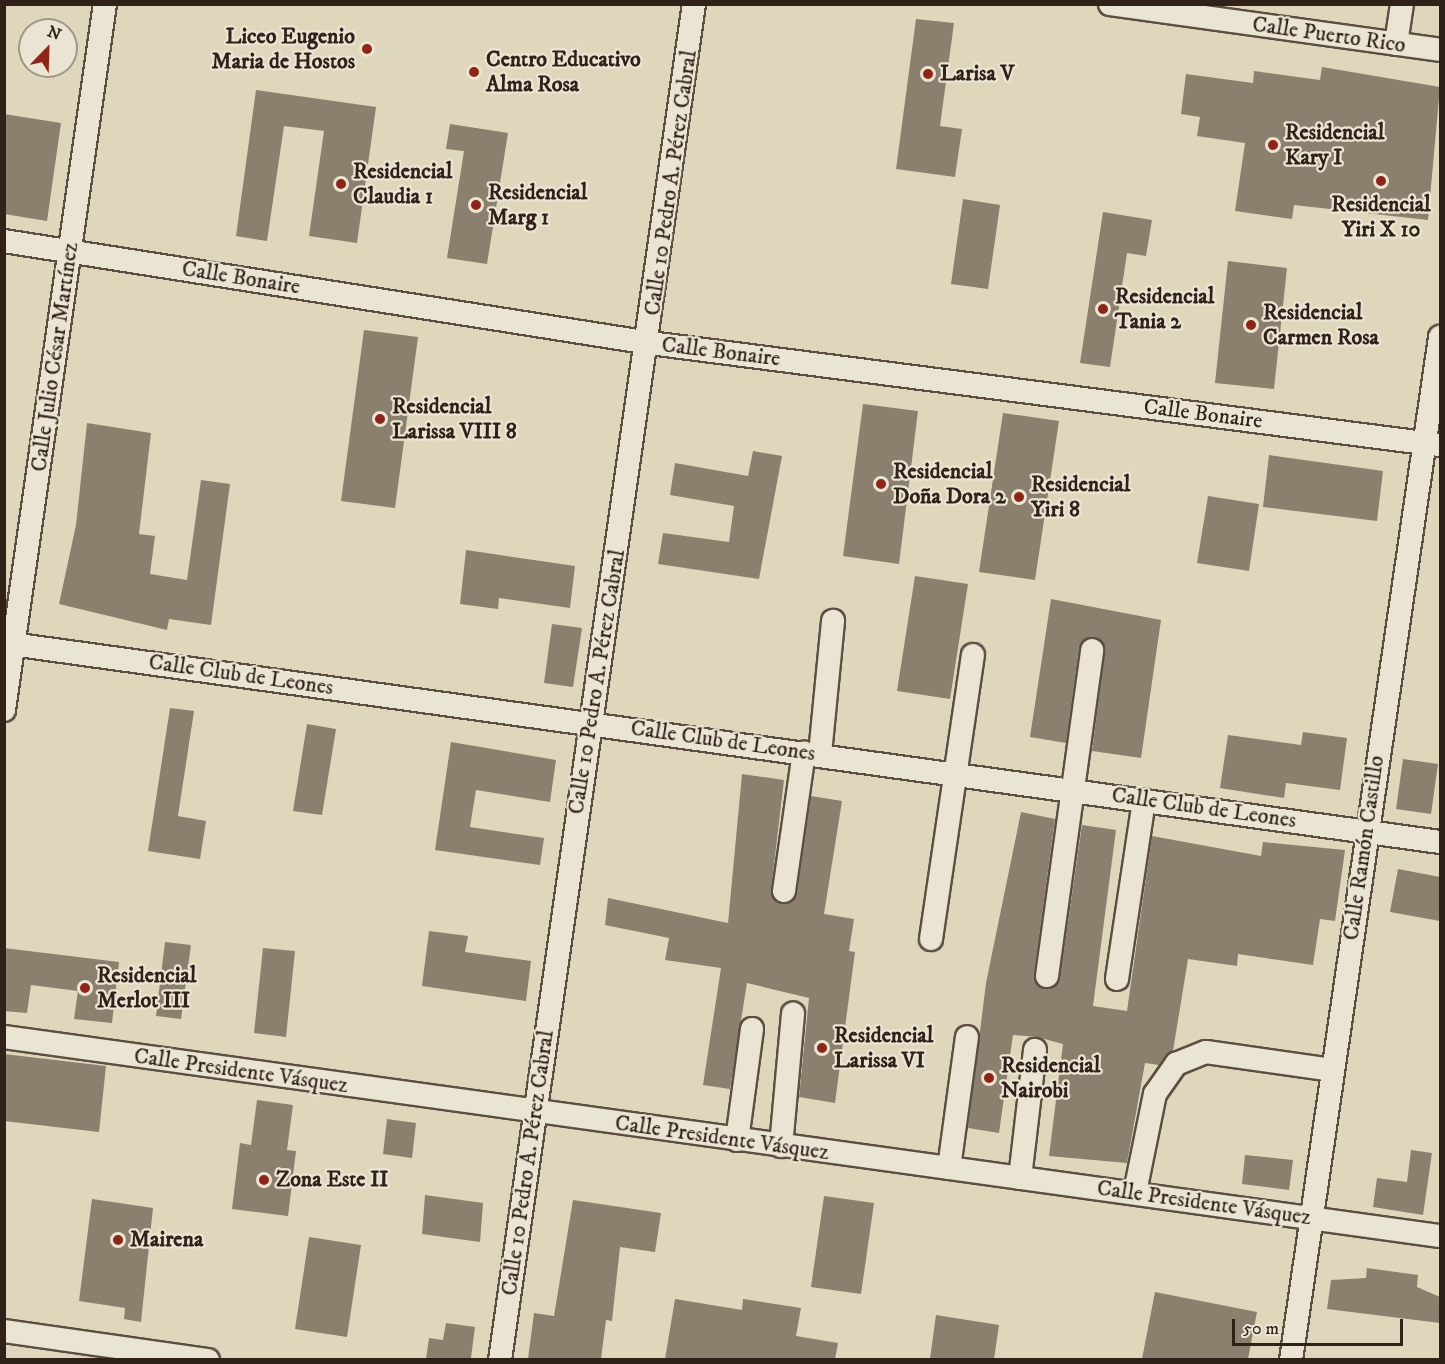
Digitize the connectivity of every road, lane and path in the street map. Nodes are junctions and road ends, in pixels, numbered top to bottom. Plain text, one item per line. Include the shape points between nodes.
1 (105, 4) edge
2 (694, 4) edge
3 (1110, 4) edge
4 (1402, 4) edge
5 (1396, 44) junction
6 (1440, 50) edge
7 (4, 241) edge
8 (70, 251) junction
9 (1440, 337) edge
10 (650, 343) junction
11 (1433, 444) edge
12 (833, 621) dead end
13 (9, 644) edge
14 (1092, 650) dead end
15 (973, 655) dead end
16 (4, 710) edge
17 (590, 722) junction
18 (812, 753) junction
19 (955, 773) junction
20 (1076, 790) junction
21 (1144, 800) junction
22 (1366, 831) junction
23 (1440, 842) edge
24 (784, 891) dead end
25 (931, 939) dead end
26 (1047, 976) dead end
27 (1117, 979) dead end
28 (793, 1014) dead end
29 (752, 1029) dead end
30 (4, 1037) edge
31 (967, 1038) dead end
32 (1035, 1050) dead end
33 (1332, 1070) junction
34 (535, 1113) junction
35 (737, 1140) junction
36 (781, 1146) junction
37 (949, 1168) junction
38 (1020, 1178) junction
39 (1136, 1192) junction
40 (1311, 1218) junction
41 (1440, 1236) edge
42 (4, 1331) edge
43 (208, 1359) edge
44 (500, 1359) edge
45 (1291, 1359) edge

1 - 8 street, Calle Julio César Martínez
2 - 10 street, Calle 10 Pedro A. Pérez Cabral
3 - 5 street, Calle Puerto Rico
4 - 5 street
5 - 6 street, Calle Puerto Rico
7 - 8 street, Calle Bonaire
8 - 10 street, Calle Bonaire
8 - 13 street, Calle Julio César Martínez
9 - 11 street, Calle Ramón Castillo
10 - 11 street, Calle Bonaire
10 - 17 street, Calle 10 Pedro A. Pérez Cabral
11 - 22 street, Calle Ramón Castillo
12 - 18 street
13 - 16 street, Calle Julio César Martínez
13 - 17 street, Calle Club de Leones
14 - 20 street
15 - 19 street
17 - 18 street, Calle Club de Leones
17 - 34 street, Calle 10 Pedro A. Pérez Cabral
18 - 19 street, Calle Club de Leones
18 - 24 street
19 - 20 street, Calle Club de Leones
19 - 25 street
20 - 21 street, Calle Club de Leones
20 - 26 street
21 - 22 street, Calle Club de Leones
21 - 27 street
22 - 23 street, Calle Club de Leones
22 - 33 street, Calle Ramón Castillo
28 - 36 street
29 - 35 street
30 - 34 street, Calle Presidente Vásquez
31 - 37 street
32 - 38 street
33 - 39 street via 1206,1052 1176,1064 1155,1094
33 - 40 street, Calle Ramón Castillo
34 - 35 street, Calle Presidente Vásquez
34 - 44 street, Calle 10 Pedro A. Pérez Cabral
35 - 36 street, Calle Presidente Vásquez
36 - 37 street, Calle Presidente Vásquez
37 - 38 street, Calle Presidente Vásquez
38 - 39 street, Calle Presidente Vásquez
39 - 40 street, Calle Presidente Vásquez
40 - 41 street, Calle Presidente Vásquez
40 - 45 street, Calle Ramón Castillo
42 - 43 street

